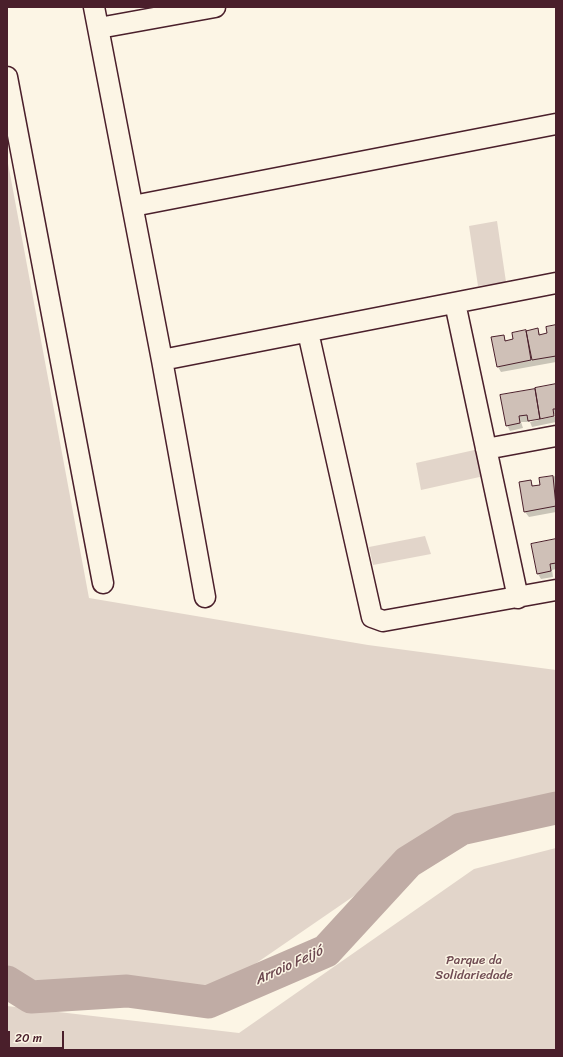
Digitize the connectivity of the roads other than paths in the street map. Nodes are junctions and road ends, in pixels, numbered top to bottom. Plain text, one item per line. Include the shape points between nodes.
1 (94, 7) edge
2 (215, 7) edge
3 (99, 28) junction
4 (7, 77) edge
5 (556, 124) edge
6 (133, 206) junction
7 (556, 283) edge
8 (455, 303) junction
9 (308, 332) junction
10 (162, 360) junction
11 (556, 436) edge
12 (486, 450) junction
13 (103, 583) dead end
14 (556, 590) edge
15 (205, 597) dead end
16 (518, 598) junction

1 - 3 street
2 - 3 street
3 - 6 street
4 - 13 street
5 - 6 street
6 - 10 street
7 - 8 street
8 - 9 street
8 - 12 street
9 - 10 street
9 - 16 street via 372,617 383,621
10 - 15 street
11 - 12 street
12 - 16 street
14 - 16 street

